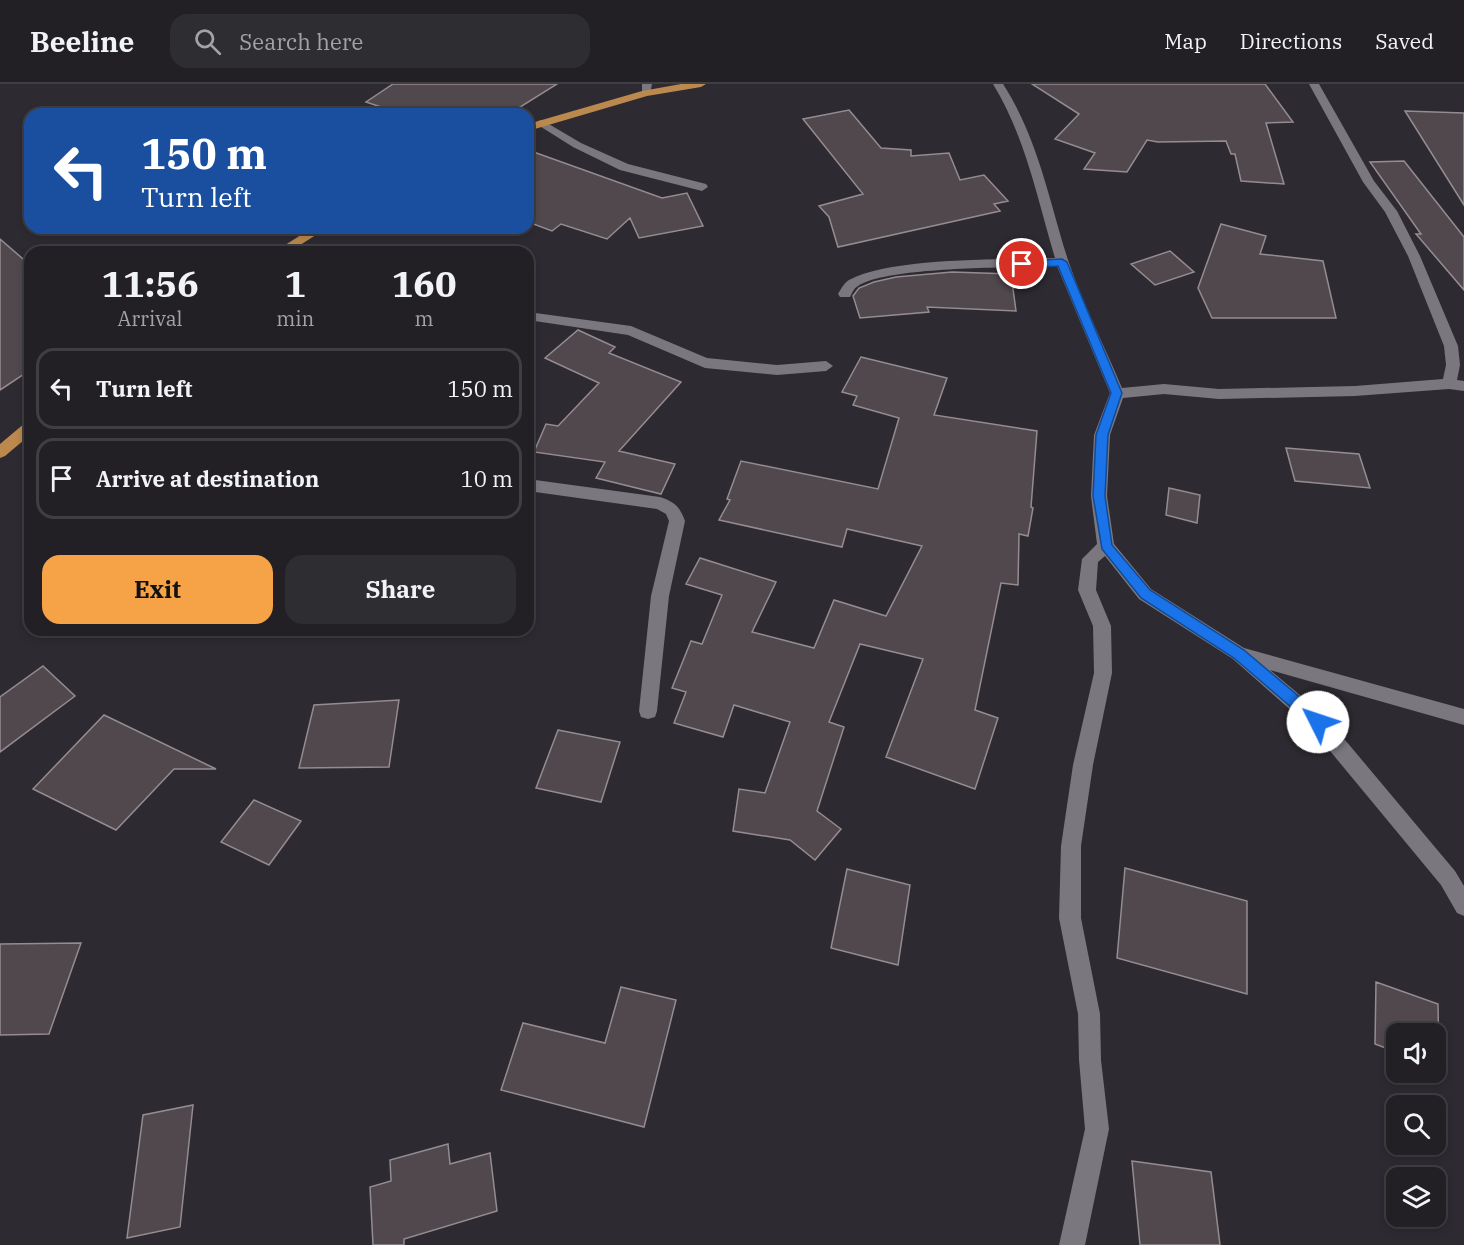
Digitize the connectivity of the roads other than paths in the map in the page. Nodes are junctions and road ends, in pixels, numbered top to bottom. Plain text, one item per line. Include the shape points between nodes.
1 (701, 84) edge
2 (998, 84) edge
3 (1314, 84) edge
4 (646, 88) edge
5 (542, 123) junction
6 (534, 126) edge
7 (702, 187) dead end
8 (312, 234) edge
9 (294, 246) edge
10 (1062, 262) junction
11 (845, 294) dead end
12 (534, 317) edge
13 (826, 366) dead end
14 (1456, 385) edge
15 (1117, 393) junction
16 (24, 432) edge
17 (0, 452) edge
18 (534, 486) edge
19 (1106, 546) junction
20 (1239, 654) junction
21 (648, 711) dead end
22 (1464, 717) edge
23 (1464, 906) edge
24 (1072, 1245) edge

1 - 4 main road
2 - 10 street via 1010,100 1037,174
3 - 14 street via 1414,256 1450,346
4 - 5 main road
5 - 6 main road
5 - 7 street via 624,167
8 - 9 main road
10 - 11 street via 919,268 869,276 851,284
10 - 15 street
12 - 13 street via 631,331 705,363 777,370
14 - 15 street via 1355,391 1219,394 1164,389
15 - 19 street via 1102,435 1099,496
16 - 17 main road
18 - 21 street via 660,503 673,510 677,521 660,596
19 - 20 street via 1145,594
19 - 24 street via 1090,559 1087,590 1102,626 1103,673 1071,846 1070,918 1089,1014 1097,1129
20 - 22 street
20 - 23 street via 1318,722 1448,878

